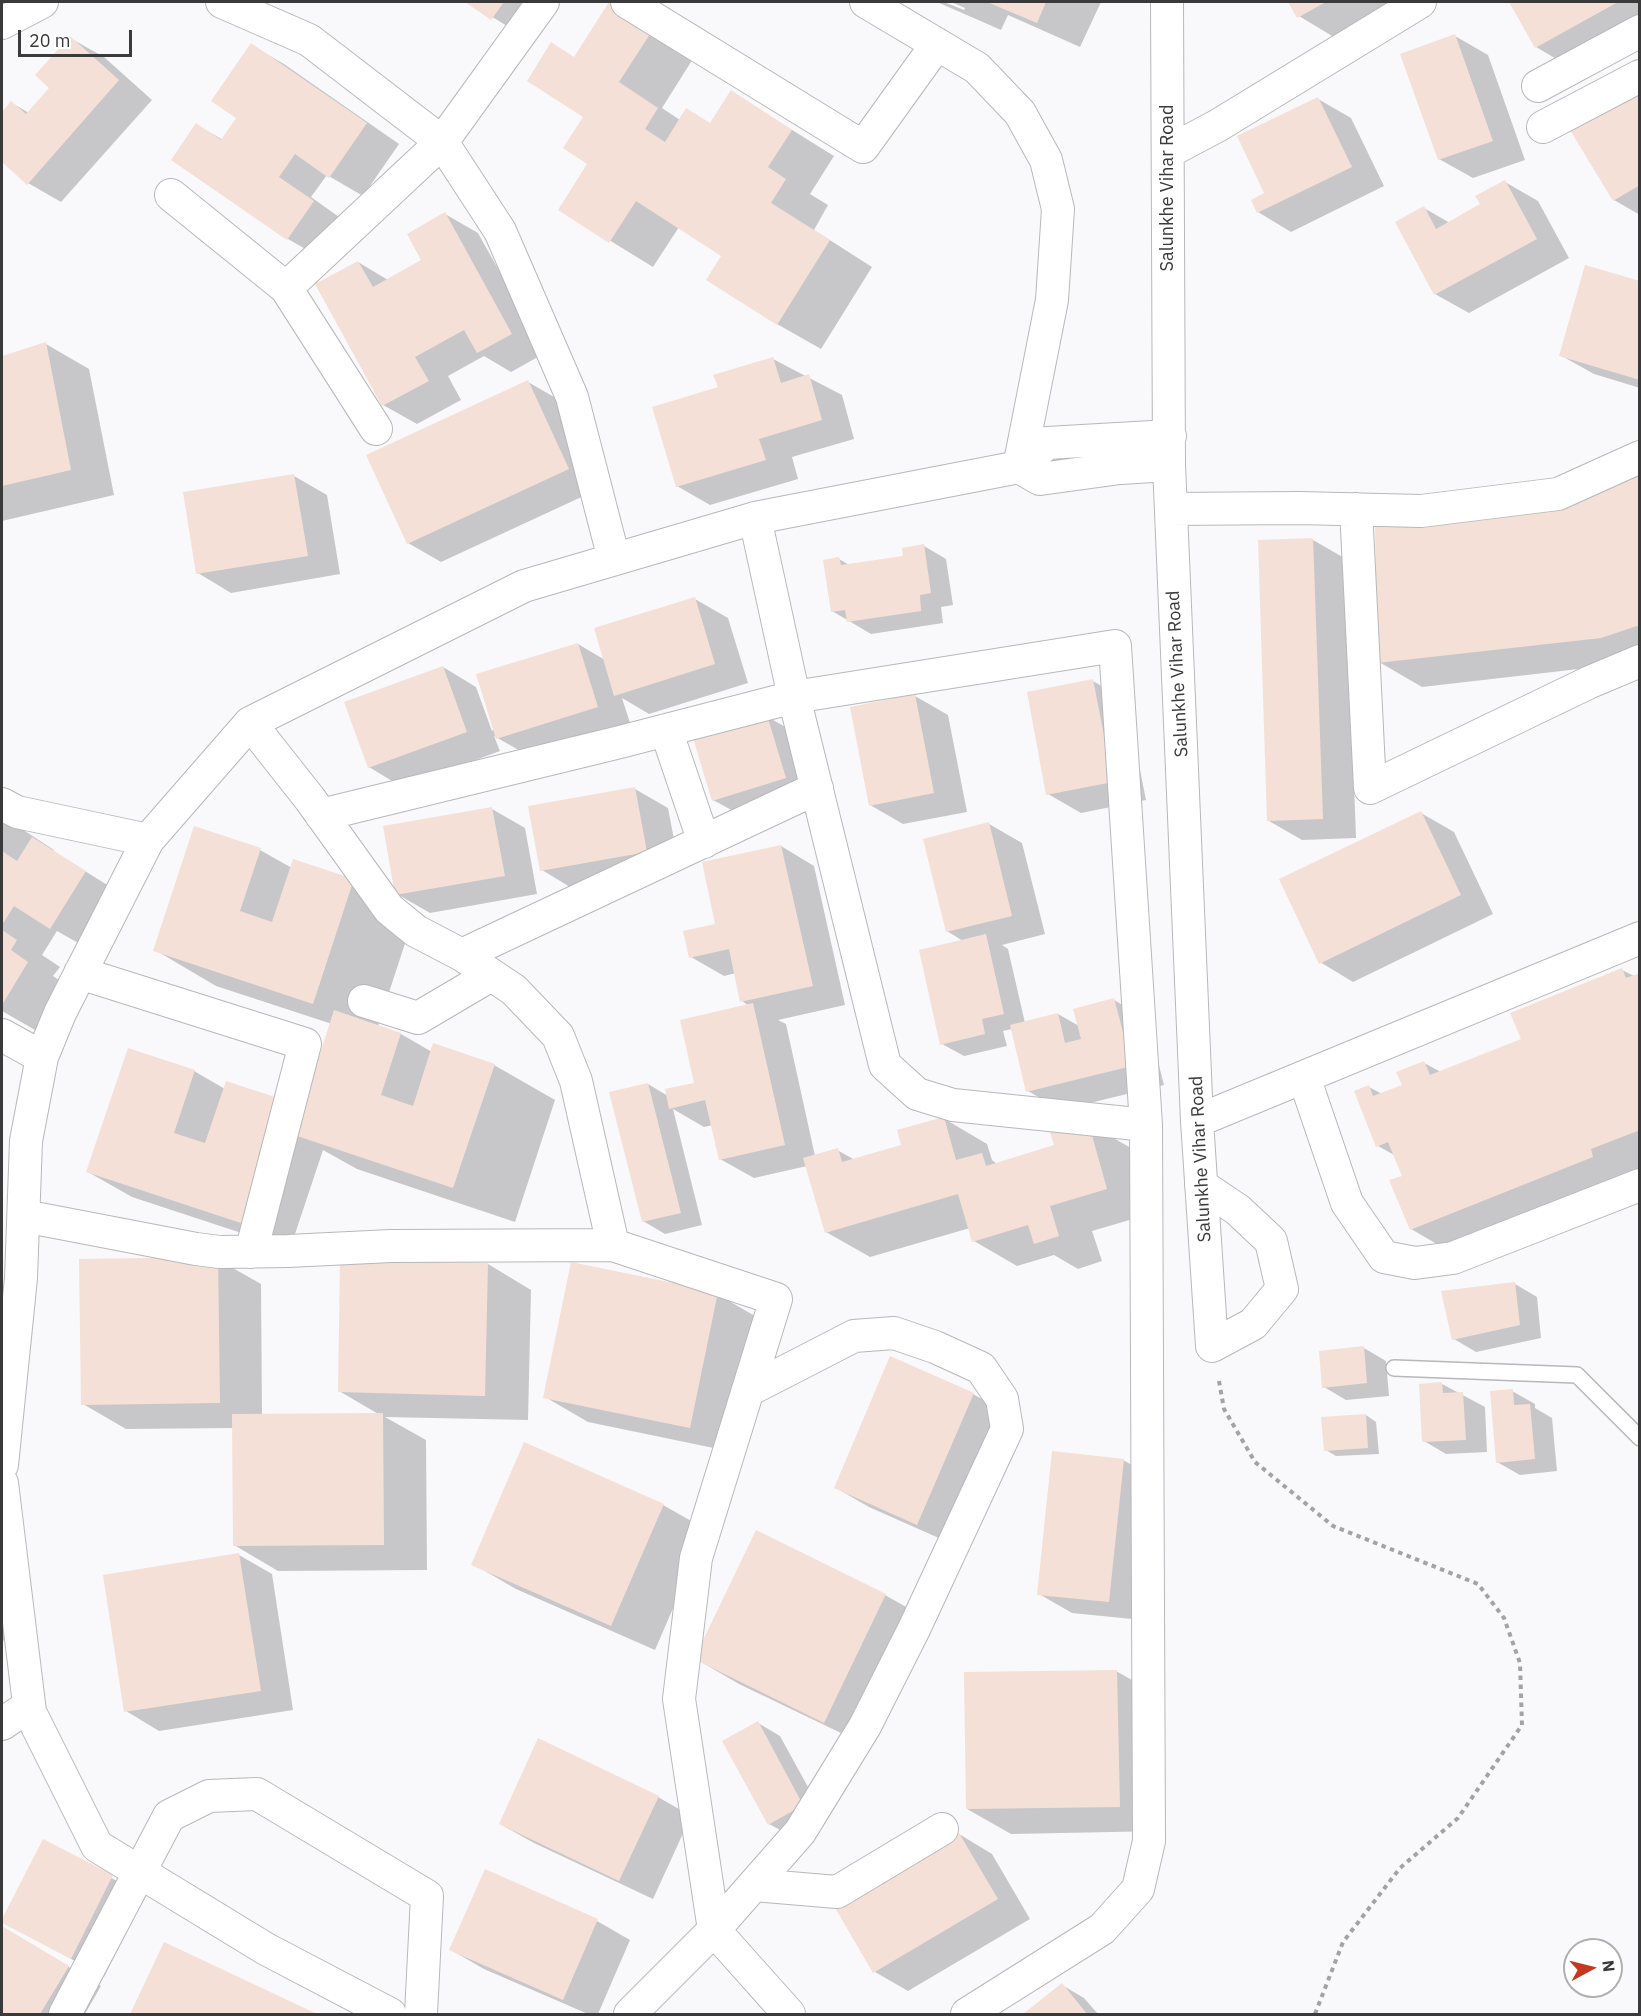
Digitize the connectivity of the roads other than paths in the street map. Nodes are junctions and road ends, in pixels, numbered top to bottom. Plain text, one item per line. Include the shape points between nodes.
1 (42, 2) edge
2 (222, 2) edge
3 (543, 2) edge
4 (627, 2) edge
5 (866, 2) edge
6 (1167, 2) edge
7 (1420, 2) edge
8 (2, 23) edge
9 (1640, 30) edge
10 (937, 44) junction
11 (1640, 76) edge
12 (1538, 86) dead end
13 (1543, 127) dead end
14 (442, 142) junction
15 (1168, 152) junction
16 (171, 195) dead end
17 (286, 288) junction
18 (376, 429) dead end
19 (1170, 450) junction
20 (1640, 457) edge
21 (1019, 467) junction
22 (1171, 509) junction
23 (1356, 509) junction
24 (755, 518) junction
25 (614, 559) junction
26 (1640, 661) edge
27 (794, 697) junction
28 (250, 723) junction
29 (666, 730) junction
30 (817, 788) junction
31 (2, 804) edge
32 (321, 815) junction
33 (148, 840) junction
34 (704, 842) junction
35 (1640, 938) edge
36 (462, 955) junction
37 (80, 973) junction
38 (491, 975) junction
39 (364, 1001) dead end
40 (2, 1035) edge
41 (42, 1057) junction
42 (1304, 1077) junction
43 (1197, 1121) junction
44 (1146, 1125) junction
45 (14, 1135) edge
46 (1202, 1185) junction
47 (1640, 1185) edge
48 (24, 1216) junction
49 (613, 1245) junction
50 (251, 1251) junction
51 (1394, 1368) dead end
52 (749, 1390) junction
53 (1640, 1438) edge
54 (2, 1465) edge
55 (2, 1484) edge
56 (29, 1706) junction
57 (2, 1724) edge
58 (942, 1829) dead end
59 (139, 1872) junction
60 (754, 1885) junction
61 (714, 1930) junction
62 (65, 2014) edge
63 (390, 2014) edge
64 (421, 2014) edge
65 (630, 2014) edge
66 (789, 2014) edge
67 (967, 2014) edge

1 - 8 street
2 - 14 street via 309,40
3 - 14 street
4 - 10 street via 862,147
5 - 10 street
6 - 15 street, Salunkhe Vihar Road
7 - 15 street
9 - 12 street
10 - 21 street via 977,68 1020,113 1046,160 1058,209 1052,300
11 - 13 street
14 - 17 street
14 - 25 street via 500,231 572,397
15 - 19 street, Salunkhe Vihar Road
16 - 17 street
17 - 18 street
19 - 21 street via 1047,443
19 - 22 street, Salunkhe Vihar Road
20 - 23 street via 1558,494 1421,511
21 - 24 street
22 - 23 street
22 - 43 street, Salunkhe Vihar Road
23 - 26 street via 1370,788
24 - 25 street
24 - 27 street
25 - 28 street via 524,586
27 - 29 street
27 - 30 street
27 - 44 street via 1115,646
28 - 32 street
28 - 33 street
29 - 32 street
29 - 34 street
30 - 34 street
30 - 44 street via 885,1065 917,1094 953,1105
31 - 33 street via 17,812
32 - 36 street via 389,909 416,932
33 - 37 street
34 - 36 street
35 - 42 street
36 - 38 street
37 - 41 street
37 - 50 street via 305,1044
38 - 39 street via 418,1018
38 - 49 street via 514,990 558,1036 576,1081
40 - 41 street
41 - 45 street
42 - 43 street
42 - 47 street via 1347,1203 1384,1257 1415,1263 1453,1258
43 - 46 street, Salunkhe Vihar Road
44 - 67 street via 1149,1842 1138,1889 1102,1929
45 - 48 street
46 - 46 street, Salunkhe Vihar Road via 1238,1210 1271,1241 1281,1289 1253,1324 1212,1346
48 - 50 street via 196,1249
48 - 54 street
49 - 50 street
49 - 52 street via 776,1299
51 - 53 lane via 1577,1375
52 - 60 street via 854,1336 894,1333 981,1368 1002,1399 1007,1430 865,1726 800,1832
52 - 61 street via 696,1558 679,1699
55 - 56 street
56 - 57 street
56 - 59 street via 98,1846
58 - 60 street via 837,1892
59 - 62 street
59 - 63 street via 266,1949
59 - 64 street via 169,1816 209,1796 257,1794 427,1896
60 - 61 street
61 - 65 street
61 - 66 street

